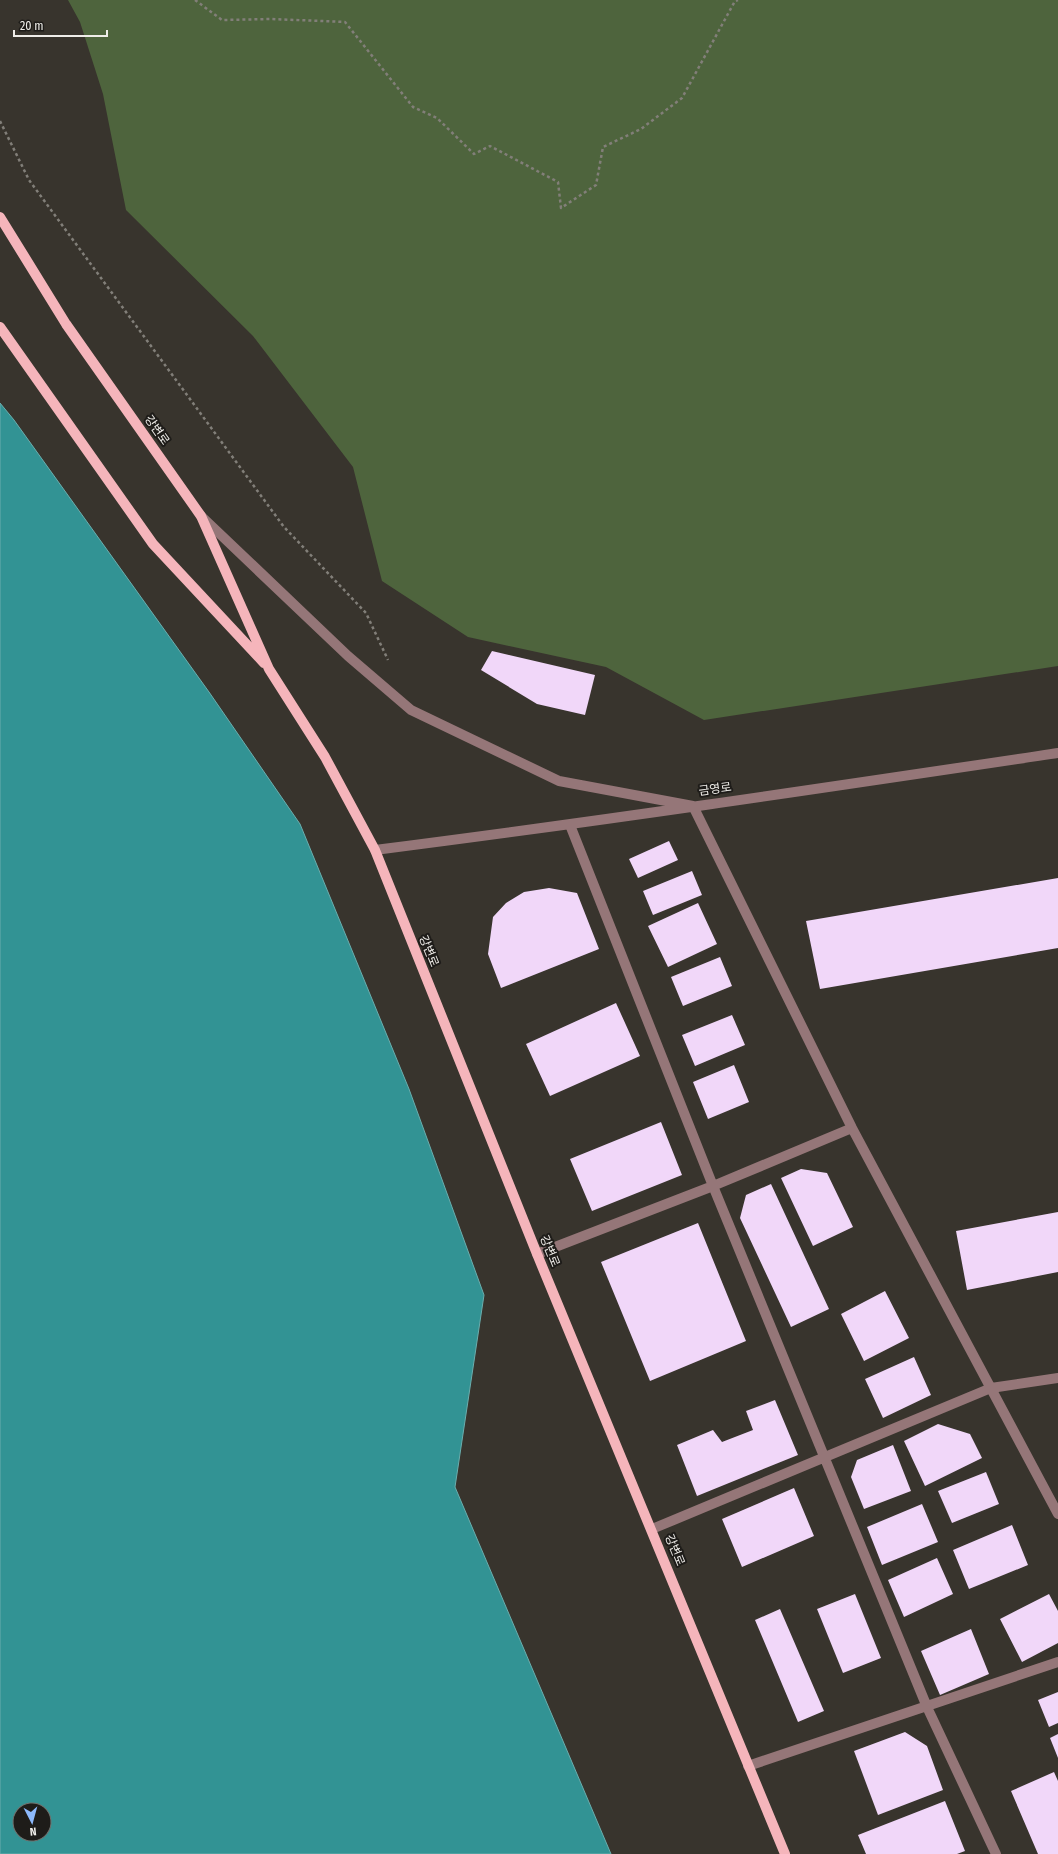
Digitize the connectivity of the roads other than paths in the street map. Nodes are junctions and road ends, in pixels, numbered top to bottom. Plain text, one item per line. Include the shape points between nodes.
1 (0, 217) edge
2 (0, 326) edge
3 (201, 516) junction
4 (269, 669) junction
5 (1058, 753) edge
6 (693, 806) junction
7 (570, 825) junction
8 (375, 850) junction
9 (852, 1128) junction
10 (713, 1186) junction
11 (537, 1254) junction
12 (1058, 1378) edge
13 (991, 1388) junction
14 (824, 1457) junction
15 (1058, 1514) edge
16 (652, 1529) junction
17 (1058, 1662) edge
18 (926, 1707) junction
19 (748, 1766) junction
20 (785, 1854) edge
21 (996, 1854) edge

1 - 3 main road, 강변로 via 66,324
2 - 4 main road, 강변로 via 153,544
3 - 4 main road, 강변로
3 - 6 street via 348,656 411,710 559,781
4 - 8 main road, 강변로 via 325,757
5 - 6 street, 금영로
6 - 7 street, 금영로
6 - 9 street
7 - 8 street, 금영로
7 - 10 street
8 - 11 main road, 강변로
9 - 10 street
9 - 13 street
10 - 11 street
10 - 14 street
11 - 16 main road, 강변로
12 - 13 street
13 - 14 street
13 - 15 street
14 - 16 street
14 - 18 street
16 - 19 main road, 강변로
17 - 18 street
18 - 19 street
18 - 21 street
19 - 20 main road, 강변로

